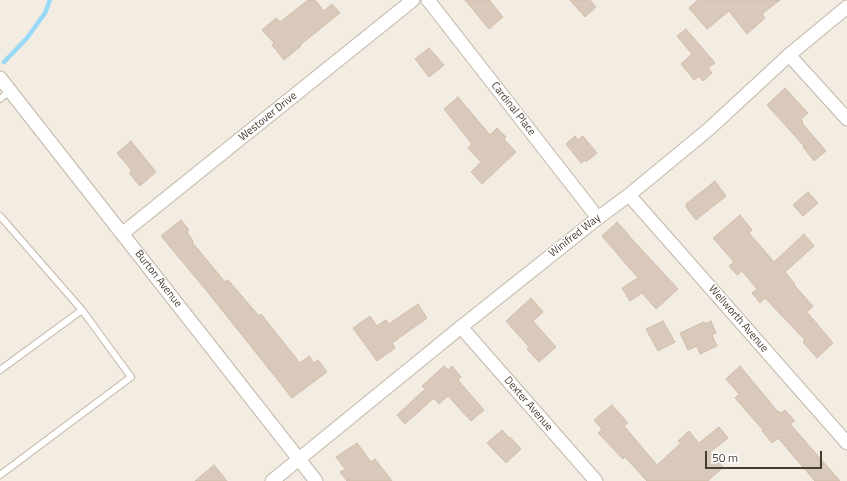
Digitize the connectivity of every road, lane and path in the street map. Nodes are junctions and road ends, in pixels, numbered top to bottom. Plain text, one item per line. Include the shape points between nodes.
1 (413, 0) edge
2 (428, 0) edge
3 (847, 7) edge
4 (789, 55) junction
5 (0, 78) edge
6 (5, 95) edge
7 (847, 119) edge
8 (629, 195) junction
9 (0, 216) edge
10 (598, 218) junction
11 (123, 233) junction
12 (82, 310) junction
13 (461, 327) junction
14 (0, 370) edge
15 (847, 443) edge
16 (299, 460) junction
17 (0, 475) edge
18 (272, 481) edge
19 (316, 481) edge
20 (596, 481) edge

1 - 11 street, Westover Drive
2 - 10 street, Cardinal Place
3 - 4 street, Winifred Way
4 - 7 street
4 - 8 street, Winifred Way via 709,129
5 - 6 street, Burton Avenue
6 - 11 street, Burton Avenue
8 - 10 street, Winifred Way
8 - 15 street, Wellworth Avenue
9 - 12 lane
10 - 13 street, Winifred Way
11 - 16 street, Burton Avenue
12 - 14 lane
12 - 17 lane via 131,377
13 - 16 street, Winifred Way
13 - 20 street, Dexter Avenue
16 - 18 street, Winifred Way
16 - 19 street, Burton Avenue

